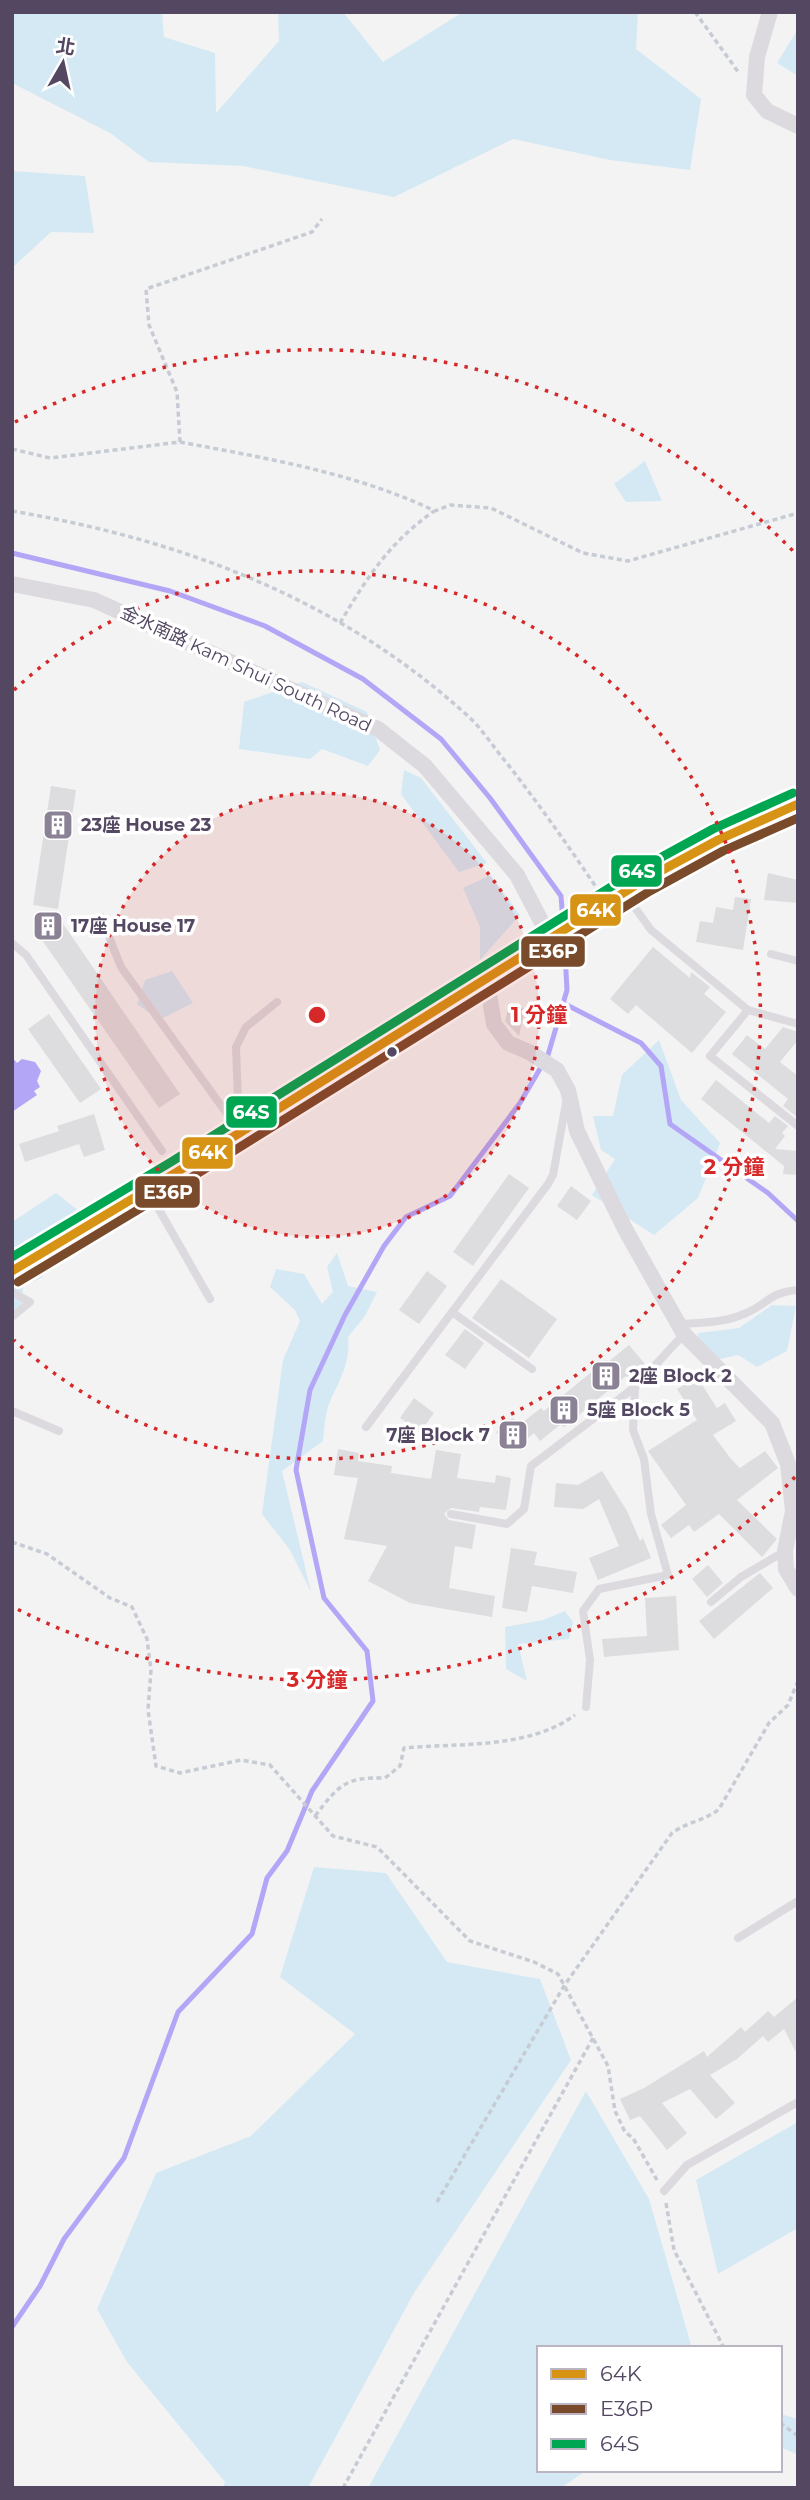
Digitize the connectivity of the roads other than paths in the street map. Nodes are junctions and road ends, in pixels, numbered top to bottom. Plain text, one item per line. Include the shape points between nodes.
1 (770, 12) edge
2 (798, 126) edge
3 (12, 584) edge
4 (798, 804) edge
5 (615, 898) junction
6 (101, 917) dead end
7 (552, 936) junction
8 (13, 944) edge
9 (771, 954) dead end
10 (798, 961) edge
11 (486, 976) junction
12 (276, 1002) dead end
13 (748, 1010) junction
14 (798, 1024) edge
15 (568, 1090) junction
16 (798, 1126) edge
17 (240, 1132) junction
18 (162, 1151) dead end
19 (147, 1190) junction
20 (12, 1271) edge
21 (798, 1290) edge
22 (12, 1292) edge
23 (210, 1299) dead end
24 (452, 1312) junction
25 (12, 1317) edge
26 (681, 1329) junction
27 (532, 1369) dead end
28 (635, 1387) junction
29 (12, 1411) edge
30 (366, 1427) dead end
31 (59, 1431) dead end
32 (451, 1514) dead end
33 (785, 1552) junction
34 (798, 1589) edge
35 (711, 1602) dead end
36 (586, 1707) road end
37 (798, 1900) edge
38 (738, 1938) dead end
39 (798, 2102) edge
40 (664, 2191) road end

1 - 2 street via 757,57 754,95 767,111
3 - 7 street, 金水南路 Kam Shui South Road via 94,600 378,729 425,766 517,875
4 - 5 main road via 718,840
5 - 7 main road
5 - 13 lane
6 - 17 lane via 121,967
7 - 11 main road
8 - 18 lane via 26,955
9 - 10 lane
11 - 15 street via 494,1024 508,1043 557,1070
11 - 17 main road
12 - 17 lane via 246,1027 236,1047
13 - 14 lane
13 - 16 lane via 710,1056
15 - 24 lane via 553,1175
15 - 26 street via 577,1130
17 - 19 main road
19 - 20 main road
19 - 23 lane
21 - 26 lane via 772,1295 734,1317
22 - 25 lane via 30,1303
24 - 27 lane
24 - 30 lane
26 - 28 lane
26 - 33 street via 772,1423 788,1464 793,1511
28 - 32 lane via 531,1466 524,1510 508,1524
28 - 36 lane via 633,1430 644,1458 651,1514 668,1574 599,1588 583,1611 590,1660
29 - 31 lane
33 - 34 street via 786,1569
33 - 35 lane via 741,1577
37 - 38 lane
39 - 40 lane via 687,2165

